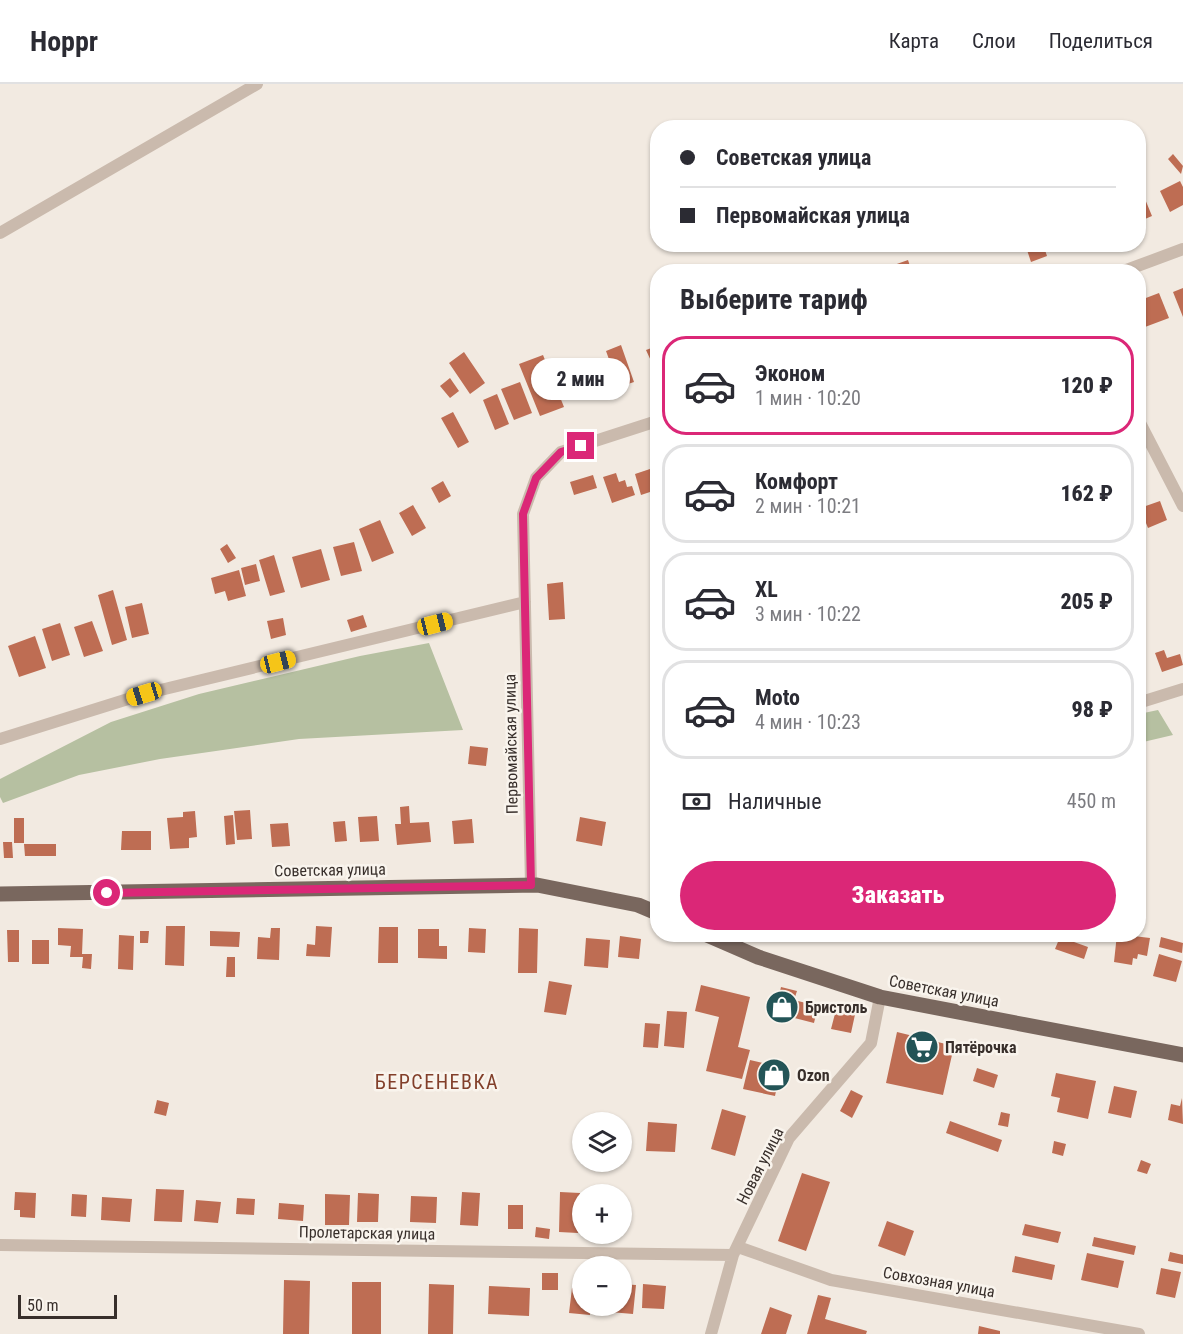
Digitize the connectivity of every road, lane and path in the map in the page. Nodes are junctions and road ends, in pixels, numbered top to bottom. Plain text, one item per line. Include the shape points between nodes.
1 (257, 84) edge
2 (0, 233) edge
3 (1183, 249) edge
4 (1143, 264) edge
5 (650, 424) edge
6 (1146, 434) edge
7 (1183, 506) edge
8 (525, 602) junction
9 (1183, 689) edge
10 (1146, 701) edge
11 (0, 739) edge
12 (531, 885) junction
13 (0, 894) edge
14 (650, 910) edge
15 (723, 942) edge
16 (880, 997) junction
17 (1183, 1055) edge
18 (0, 1245) edge
19 (735, 1251) junction
20 (711, 1334) edge
21 (1139, 1334) edge

1 - 2 street
3 - 4 street
5 - 8 street, Первомайская улица via 561,452 536,478 523,514
6 - 7 street
8 - 11 street via 144,694
8 - 12 street, Первомайская улица
9 - 10 street
12 - 13 main road, Советская улица
12 - 14 main road, Советская улица
15 - 16 main road, Советская улица
16 - 17 main road, Советская улица
16 - 19 street, Новая улица via 871,1043 789,1138
18 - 19 street, Пролетарская улица
19 - 20 street, Новая улица
19 - 21 street, Совхозная улица via 831,1280

